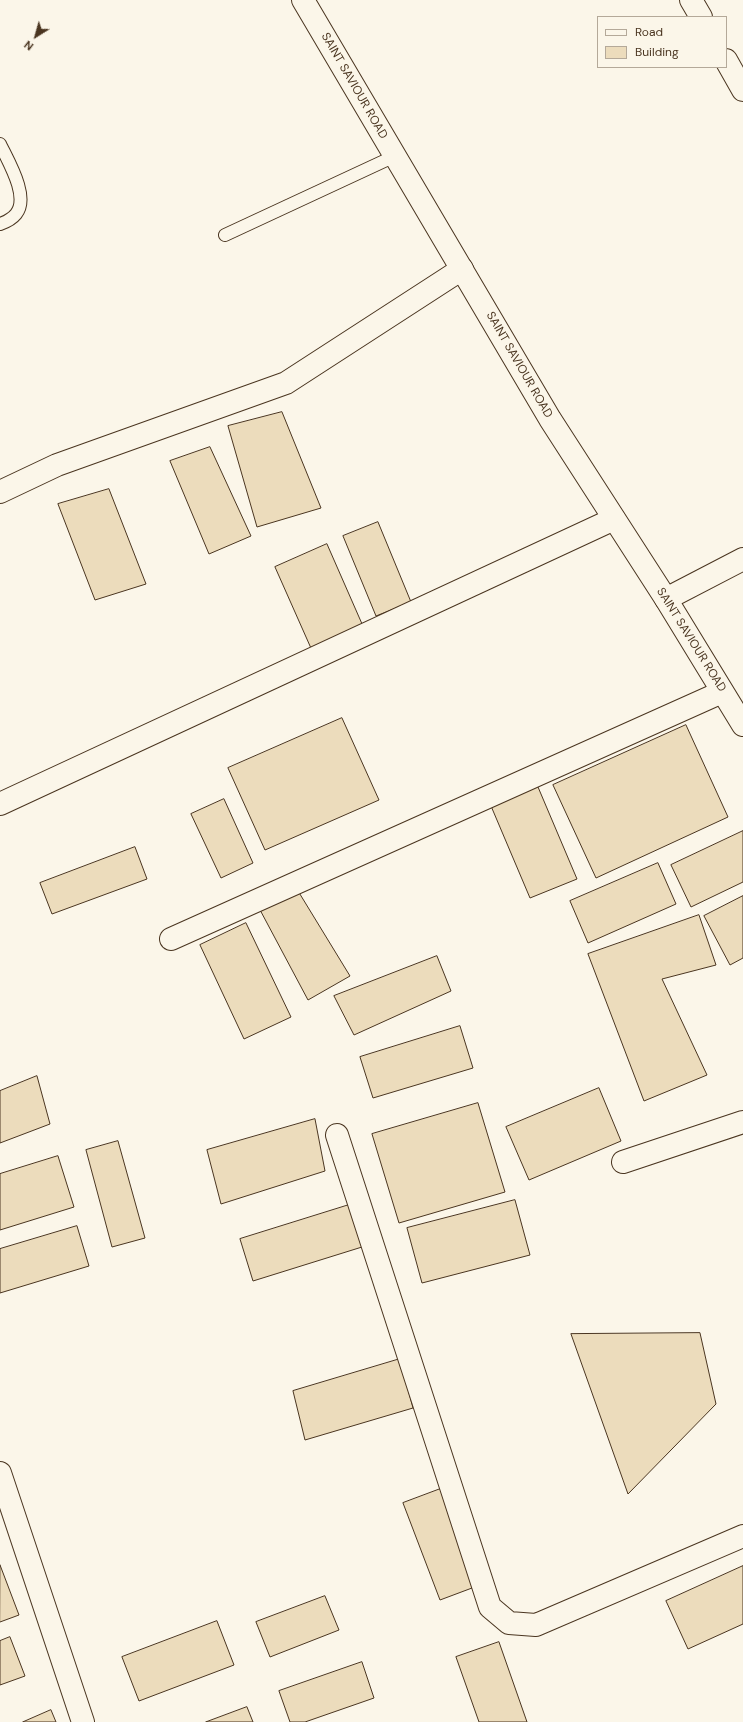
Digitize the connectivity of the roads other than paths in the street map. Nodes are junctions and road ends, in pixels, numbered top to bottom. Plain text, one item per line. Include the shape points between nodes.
1 (303, 0) edge
2 (691, 0) edge
3 (700, 16) edge
4 (727, 62) edge
5 (743, 90) edge
6 (0, 144) edge
7 (395, 156) junction
8 (0, 224) edge
9 (225, 235) dead end
10 (462, 269) junction
11 (0, 492) edge
12 (614, 519) junction
13 (743, 559) edge
14 (666, 599) junction
15 (722, 692) junction
16 (743, 725) edge
17 (0, 804) edge
18 (170, 939) dead end
19 (743, 1122) edge
20 (337, 1135) dead end
21 (623, 1162) dead end
22 (0, 1473) edge
23 (743, 1536) edge
24 (84, 1722) edge

1 - 7 street, SAINT SAVIOUR ROAD
2 - 3 street
4 - 5 street
6 - 8 lane via 20,189 21,202 17,213 10,220
7 - 9 lane
7 - 10 street, SAINT SAVIOUR ROAD
10 - 11 street via 286,383 57,465
10 - 12 street, SAINT SAVIOUR ROAD via 550,419
12 - 14 street, SAINT SAVIOUR ROAD
12 - 17 street
13 - 14 street
14 - 15 street, SAINT SAVIOUR ROAD
15 - 16 street, SAINT SAVIOUR ROAD
15 - 18 street
19 - 21 street
20 - 23 street via 490,1607 509,1623 536,1625
22 - 24 street

